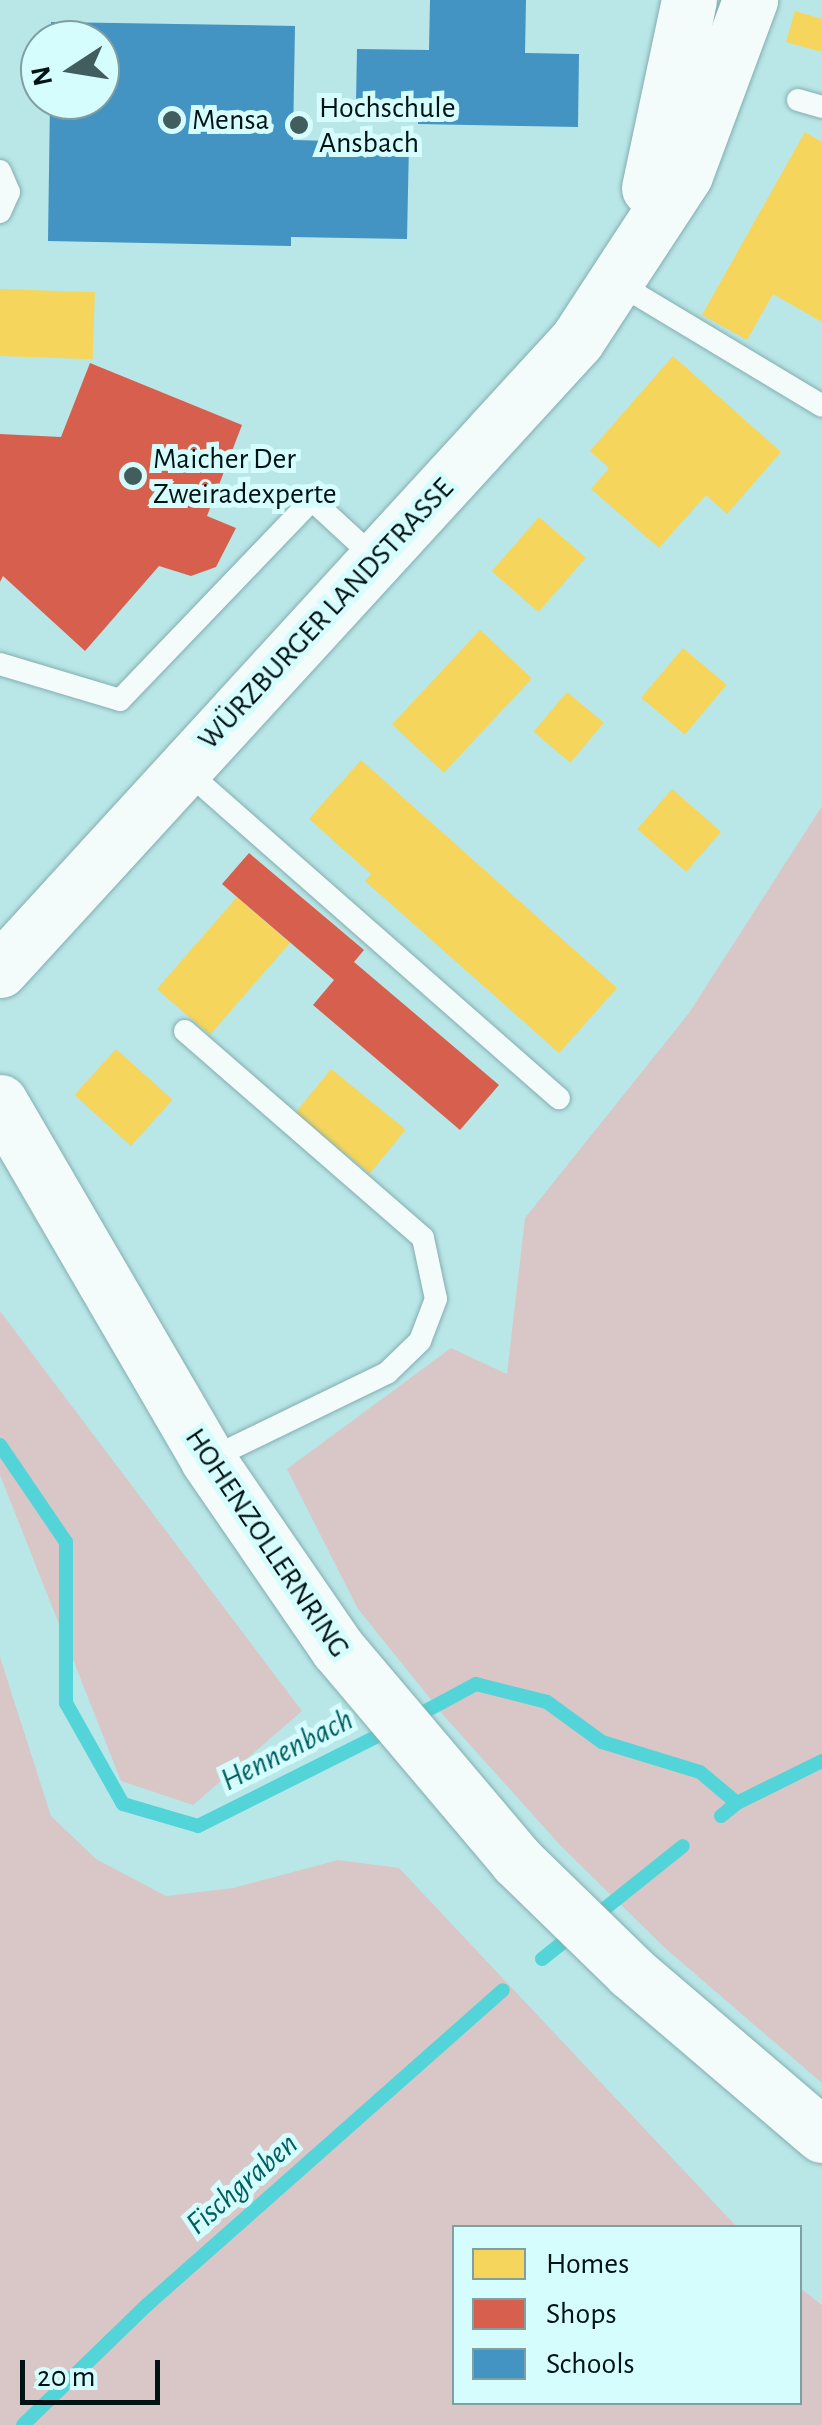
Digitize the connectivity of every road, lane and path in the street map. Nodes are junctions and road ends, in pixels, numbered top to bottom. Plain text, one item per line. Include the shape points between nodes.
1 (688, 0) edge
2 (750, 0) edge
3 (798, 100) dead end
4 (822, 107) edge
5 (0, 172) edge
6 (0, 212) edge
7 (625, 264) junction
8 (822, 406) edge
9 (376, 560) junction
10 (0, 664) edge
11 (184, 770) junction
12 (0, 970) edge
13 (185, 1030) dead end
14 (559, 1098) dead end
15 (0, 1102) edge
16 (208, 1460) junction
17 (822, 2134) edge

1 - 7 main road, WÜRZBURGER LANDSTRASSE via 677,75
2 - 7 main road, WÜRZBURGER LANDSTRASSE via 685,176
3 - 4 lane
5 - 6 lane via 8,192
7 - 8 lane
7 - 9 main road, WÜRZBURGER LANDSTRASSE via 577,340
9 - 10 lane via 312,500 120,700
9 - 11 main road, WÜRZBURGER LANDSTRASSE
11 - 12 main road, WÜRZBURGER LANDSTRASSE
11 - 14 lane
13 - 16 lane via 422,1238 436,1299 420,1341 386,1373
15 - 16 main road, HOHENZOLLERNRING
16 - 17 main road, HOHENZOLLERNRING via 338,1650 518,1861 631,1972

